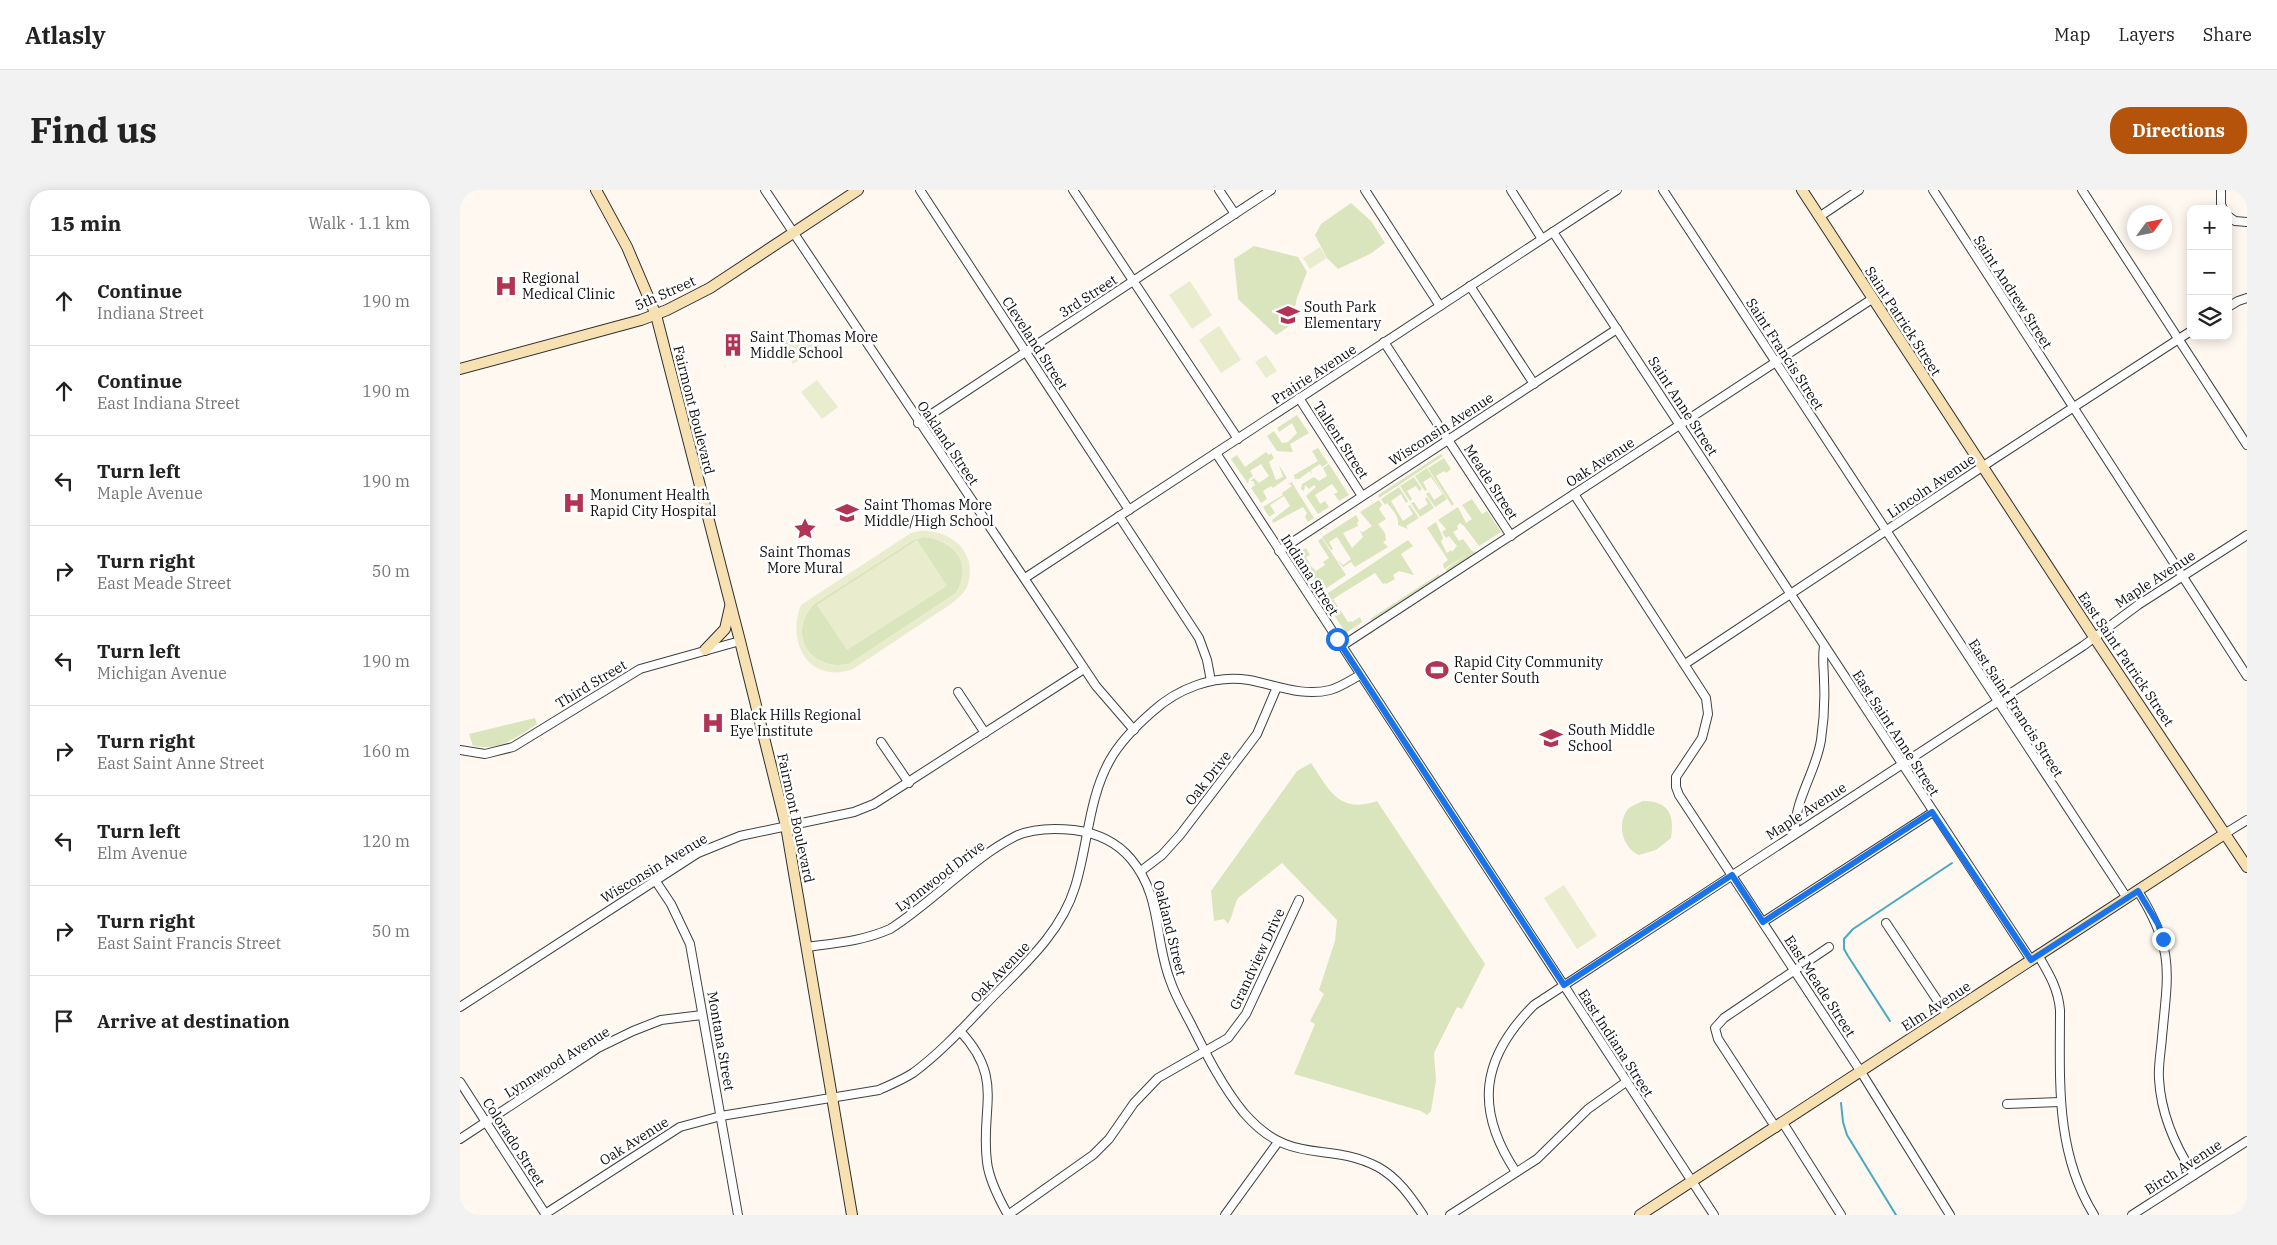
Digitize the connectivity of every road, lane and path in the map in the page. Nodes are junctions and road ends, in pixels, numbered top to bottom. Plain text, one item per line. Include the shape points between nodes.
1 (596, 190) edge
2 (765, 190) edge
3 (858, 190) edge
4 (920, 190) edge
5 (1073, 190) edge
6 (1219, 190) edge
7 (1271, 190) edge
8 (1364, 190) edge
9 (1510, 190) edge
10 (1617, 190) edge
11 (1664, 190) edge
12 (1802, 190) edge
13 (1860, 190) edge
14 (1932, 190) edge
15 (2082, 190) edge
16 (2221, 190) edge
17 (2221, 205) edge
18 (1235, 214) junction
19 (1819, 217) junction
20 (2232, 219) edge
21 (2247, 222) edge
22 (1553, 232) junction
23 (793, 233) junction
24 (1542, 239) junction
25 (1133, 281) junction
26 (1470, 286) junction
27 (2247, 298) edge
28 (1872, 299) junction
29 (2232, 305) edge
30 (1440, 306) junction
31 (656, 315) junction
32 (1618, 329) junction
33 (2187, 333) edge
34 (2178, 338) junction
35 (1384, 342) junction
36 (1025, 351) junction
37 (1776, 362) junction
38 (460, 369) edge
39 (1534, 384) junction
40 (1299, 398) junction
41 (2074, 407) junction
42 (918, 423) junction
43 (1680, 424) junction
44 (1238, 438) junction
45 (1448, 440) junction
46 (2247, 445) edge
47 (1216, 453) junction
48 (1983, 466) junction
49 (1574, 494) junction
50 (1362, 496) junction
51 (1129, 510) junction
52 (1119, 516) junction
53 (1886, 532) junction
54 (2247, 535) edge
55 (1511, 536) junction
56 (1279, 550) junction
57 (2182, 576) junction
58 (1025, 578) junction
59 (1791, 594) junction
60 (731, 604) junction
61 (2094, 637) junction
62 (740, 641) junction
63 (1342, 646) junction
64 (1824, 646) junction
65 (705, 650) junction
66 (1685, 664) junction
67 (1084, 669) junction
68 (1360, 675) junction
69 (2247, 676) edge
70 (1211, 681) junction
71 (1276, 687) junction
72 (958, 692) dead end
73 (1997, 702) junction
74 (1134, 730) junction
75 (985, 733) junction
76 (881, 742) dead end
77 (460, 750) edge
78 (1901, 765) junction
79 (909, 783) junction
80 (1449, 810) joint
81 (1932, 812) junction
82 (2247, 820) edge
83 (786, 826) junction
84 (1088, 832) junction
85 (1795, 833) junction
86 (2226, 833) junction
87 (2247, 867) edge
88 (1141, 871) junction
89 (1732, 875) junction
90 (655, 880) junction
91 (2138, 891) junction
92 (2127, 898) junction
93 (1299, 900) dead end
94 (1763, 922) junction
95 (1886, 923) dead end
96 (807, 947) junction
97 (1829, 947) dead end
98 (2034, 958) junction
99 (1795, 970) junction
100 (1564, 985) junction
101 (460, 1007) edge
102 (702, 1015) junction
103 (1947, 1015) junction
104 (960, 1031) junction
105 (1205, 1053) junction
106 (1861, 1072) junction
107 (460, 1082) edge
108 (1626, 1082) junction
109 (831, 1098) junction
110 (2060, 1102) junction
111 (2007, 1104) dead end
112 (721, 1116) junction
113 (486, 1122) junction
114 (1779, 1125) junction
115 (460, 1139) edge
116 (2247, 1141) edge
117 (1278, 1142) junction
118 (1516, 1172) junction
119 (2194, 1175) junction
120 (1692, 1182) junction
121 (546, 1214) edge
122 (738, 1215) edge
123 (852, 1215) edge
124 (1008, 1215) edge
125 (1225, 1215) edge
126 (1423, 1215) edge
127 (1450, 1215) edge
128 (1640, 1215) edge
129 (1714, 1215) edge
130 (1841, 1215) edge
131 (1950, 1215) edge
132 (2094, 1215) edge
133 (2132, 1215) edge

1 - 31 street, Fairmont Boulevard via 630,253
2 - 23 street, Oakland Street
3 - 23 street, 5th Street
4 - 36 street, Cleveland Street
5 - 25 street
6 - 18 street
7 - 18 street, 3rd Street
8 - 30 street
9 - 24 street
10 - 22 street, Prairie Avenue
11 - 37 street, Saint Francis Street
12 - 19 street, Saint Patrick Street
13 - 19 street
14 - 41 street, Saint Andrew Street
15 - 34 street
16 - 17 street
18 - 25 street, 3rd Street
19 - 28 street, Saint Patrick Street
20 - 21 street
22 - 24 street, Prairie Avenue
22 - 32 street, Saint Anne Street
23 - 31 street, 5th Street via 710,288
23 - 42 street, Oakland Street
24 - 26 street, Prairie Avenue
25 - 36 street, 3rd Street
25 - 44 street
26 - 30 street, Prairie Avenue
26 - 39 street
27 - 29 street
28 - 37 street, Oak Avenue
28 - 48 street, Saint Patrick Street
30 - 35 street, Prairie Avenue
31 - 38 street, 5th Street
31 - 60 street, Fairmont Boulevard
32 - 39 street, Wisconsin Avenue
32 - 43 street, Saint Anne Street
33 - 34 street, Lincoln Avenue
34 - 41 street, Lincoln Avenue
34 - 46 street
35 - 40 street, Prairie Avenue
35 - 45 street, Meade Street
36 - 42 street, 3rd Street
36 - 51 street, Cleveland Street
37 - 43 street, Oak Avenue
37 - 53 street, Saint Francis Street
39 - 45 street, Wisconsin Avenue
40 - 44 street, Prairie Avenue
40 - 50 street, Tallent Street
41 - 48 street, Lincoln Avenue
41 - 57 street, Saint Andrew Street
42 - 58 street, Oakland Street
43 - 49 street, Oak Avenue
43 - 59 street, Saint Anne Street
44 - 47 street, Prairie Avenue
45 - 50 street, Wisconsin Avenue
45 - 55 street, Meade Street
47 - 51 street, Prairie Avenue
47 - 56 street, Indiana Street
48 - 53 street, Lincoln Avenue
48 - 61 street, East Saint Patrick Street
49 - 55 street, Oak Avenue
49 - 66 street
50 - 56 street, Wisconsin Avenue
51 - 52 street, Prairie Avenue
52 - 58 street, Prairie Avenue
52 - 70 street via 1194,629 1204,650
53 - 59 street, Lincoln Avenue
53 - 73 street, East Saint Francis Street
54 - 57 street, Maple Avenue
55 - 63 street, Oak Avenue
56 - 63 street, Indiana Street
57 - 61 street, Maple Avenue
57 - 69 street, Saint Andrew Street
58 - 67 street, Oakland Street
59 - 64 street, East Saint Anne Street
59 - 66 street, Lincoln Avenue
60 - 62 street, Fairmont Boulevard
60 - 65 street via 725,629
61 - 73 street, Maple Avenue
61 - 86 street, East Saint Patrick Street
62 - 65 street, Third Street
62 - 83 street, Fairmont Boulevard
63 - 68 street, Indiana Street
64 - 78 street, East Saint Anne Street
64 - 85 street via 1821,741 1796,814
65 - 77 street, Third Street via 640,669 513,747 486,754
66 - 89 street, East Meade Street via 1706,698 1708,714 1697,746 1677,772 1676,787
67 - 74 street, Oakland Street
67 - 75 street, Wisconsin Avenue
68 - 71 street, Oak Avenue via 1329,690 1300,692
68 - 80 street, Indiana Street
70 - 71 street, Oak Avenue via 1228,678
70 - 74 street, Oak Avenue via 1166,700
71 - 88 street, Oak Drive via 1257,734 1180,835
72 - 75 street
73 - 78 street, Maple Avenue
73 - 92 street, East Saint Francis Street
74 - 84 street, Oak Avenue via 1107,766
75 - 79 street, Wisconsin Avenue
76 - 79 street
78 - 81 street, East Saint Anne Street
78 - 85 street, Maple Avenue
79 - 83 street, Wisconsin Avenue via 867,807
80 - 100 street, East Indiana Street
81 - 94 street
81 - 98 street, East Saint Anne Street
82 - 86 street, Elm Avenue
83 - 90 street, Wisconsin Avenue via 717,844
83 - 96 street, Fairmont Boulevard
84 - 88 street, Oakland Street via 1116,844
84 - 96 street, Lynnwood Drive via 1037,830 1017,836 890,929 855,941
84 - 104 street, Oak Avenue via 1075,887 1054,930
85 - 89 street, Maple Avenue
86 - 87 street, East Saint Patrick Street
86 - 91 street, Elm Avenue
88 - 105 street, Oakland Street via 1152,895 1170,981
89 - 94 street, East Meade Street
89 - 100 street, Maple Avenue
90 - 101 street, Wisconsin Avenue
90 - 102 street, Montana Street via 671,904 690,944
91 - 92 street, Elm Avenue
91 - 119 street via 2158,924 2168,967 2159,1076 2163,1108 2175,1144
92 - 98 street, Elm Avenue
93 - 105 street, Grandview Drive via 1246,1014 1228,1038
94 - 99 street, East Meade Street
95 - 103 street
96 - 109 street, Fairmont Boulevard
97 - 99 street
98 - 103 street, Elm Avenue
98 - 110 street, East Saint Anne Street via 2055,985 2059,996
99 - 106 street, East Meade Street
99 - 114 street via 1714,1028 1718,1039
100 - 108 street, East Indiana Street
100 - 118 street, Maple Avenue via 1534,1004 1519,1019 1503,1045 1491,1076 1487,1092 1490,1117 1497,1142
102 - 112 street, Montana Street
102 - 113 street, Lynnwood Avenue via 661,1020 598,1048
103 - 106 street, Elm Avenue
104 - 109 street, Oak Avenue via 923,1065 897,1082 879,1090
104 - 124 street via 971,1043 986,1075 989,1089 987,1162 1000,1202
105 - 117 street, Oakland Street via 1243,1112
105 - 124 street, Grandview Drive via 1158,1078 1093,1155
106 - 114 street, Elm Avenue
106 - 131 street, East Meade Street
107 - 113 street, Colorado Street
108 - 118 street via 1588,1109 1546,1152
108 - 120 street, East Indiana Street
109 - 112 street, Oak Avenue
109 - 123 street, Fairmont Boulevard
110 - 111 street
110 - 132 street, East Saint Anne Street via 2070,1164
112 - 121 street, Oak Avenue via 680,1127 662,1137
112 - 122 street, Montana Street
113 - 115 street, Lynnwood Avenue
113 - 121 street, Colorado Street
114 - 120 street, Elm Avenue
114 - 130 street
116 - 119 street, Birch Avenue
117 - 125 street
117 - 126 street, Oakland Street via 1303,1151 1352,1158 1378,1167 1398,1183
118 - 127 street
119 - 133 street, Birch Avenue
120 - 128 street, Elm Avenue
120 - 129 street, East Indiana Street

